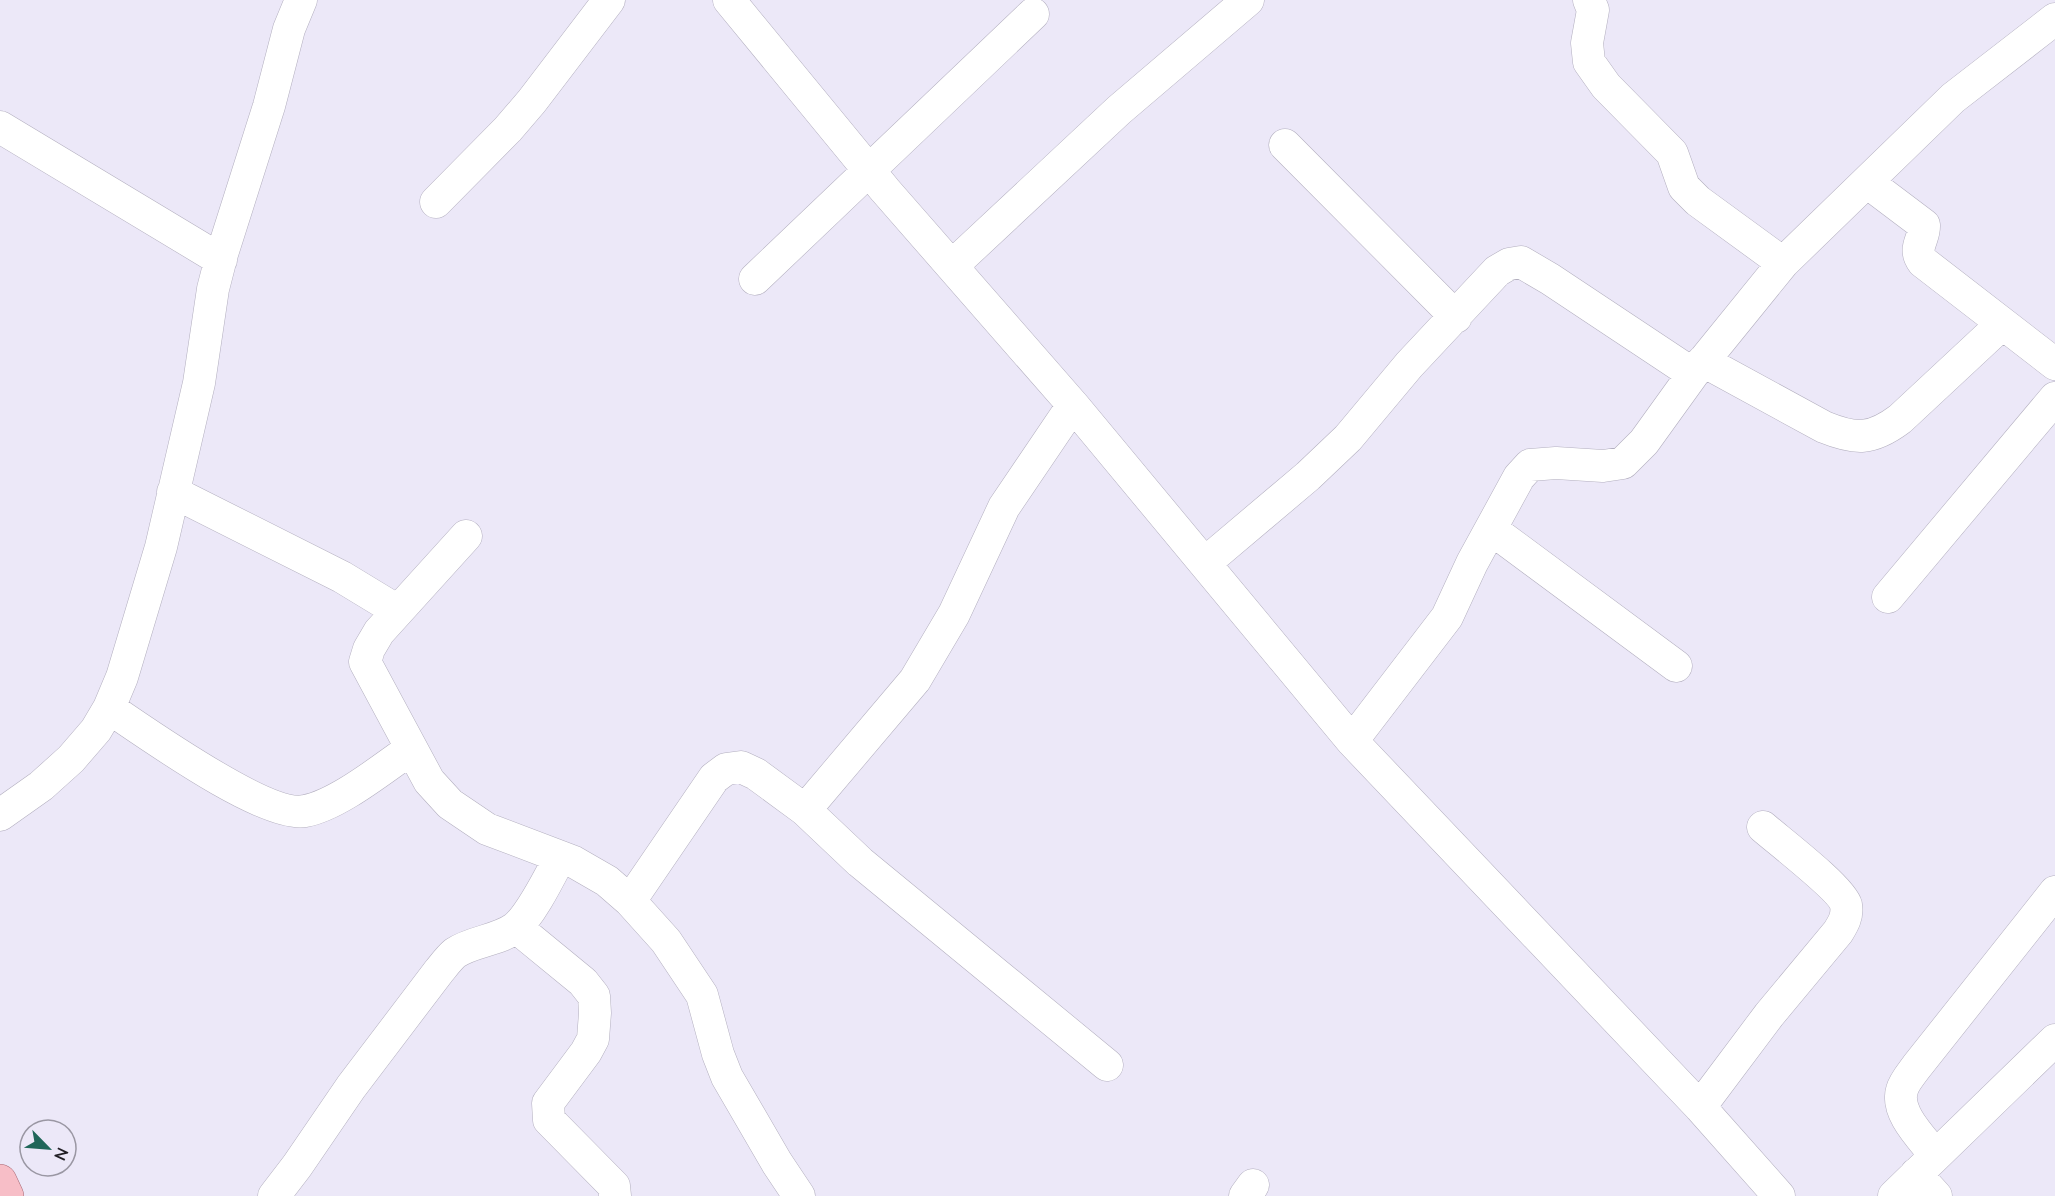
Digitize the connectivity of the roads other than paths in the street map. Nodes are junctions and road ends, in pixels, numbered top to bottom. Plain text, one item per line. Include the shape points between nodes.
1 (301, 0) edge
2 (609, 0) edge
3 (729, 0) edge
4 (1248, 0) edge
5 (1589, 0) edge
6 (1033, 14) dead end
7 (2051, 28) edge
8 (0, 127) edge
9 (1285, 145) dead end
10 (868, 169) junction
11 (1867, 182) junction
12 (436, 202) dead end
13 (221, 257) junction
14 (1783, 263) junction
15 (952, 266) junction
16 (755, 279) dead end
17 (1456, 317) junction
18 (2002, 324) junction
19 (2055, 364) edge
20 (1698, 368) junction
21 (2055, 398) edge
22 (1073, 405) junction
23 (173, 492) junction
24 (1491, 529) junction
25 (466, 536) dead end
26 (1205, 563) junction
27 (1888, 597) dead end
28 (398, 611) junction
29 (1676, 666) dead end
30 (109, 708) junction
31 (1352, 741) junction
32 (411, 749) junction
33 (806, 810) junction
34 (0, 814) edge
35 (1763, 827) dead end
36 (560, 857) junction
37 (2055, 892) edge
38 (630, 901) junction
39 (516, 927) junction
40 (2055, 1040) edge
41 (1107, 1065) dead end
42 (1700, 1107) junction
43 (1929, 1175) edge
44 (0, 1181) edge
45 (7, 1196) edge
46 (274, 1196) edge
47 (615, 1196) edge
48 (799, 1196) edge
49 (1779, 1196) edge
50 (1894, 1196) edge

1 - 13 street
2 - 12 street via 520,115
3 - 10 street
4 - 15 street via 1119,110
5 - 14 street via 1593,10 1587,43 1589,62 1606,86 1672,153 1684,187
6 - 10 street
7 - 11 street via 1953,98
8 - 13 street
9 - 17 street
10 - 15 street
10 - 16 street
11 - 14 street
11 - 18 street via 1924,225 1917,249 1923,262
13 - 23 street via 199,383
14 - 20 street
15 - 22 street
17 - 20 street via 1497,271 1521,262
17 - 26 street via 1409,365 1348,438
18 - 19 street
18 - 20 street via 1900,419 1887,429 1860,437 1824,427
20 - 24 street via 1644,442 1623,463 1530,465 1519,477
21 - 27 street
22 - 26 street
22 - 33 street via 1004,507 930,658
23 - 28 street via 311,561
23 - 30 street via 144,606
24 - 29 street
24 - 31 street via 1447,617
25 - 28 street
26 - 31 street
28 - 32 street via 379,632 365,662
30 - 32 street via 206,772 262,802 303,812 352,789
30 - 34 street via 71,759
31 - 42 street
32 - 36 street via 429,781 450,804 487,829
33 - 38 street via 756,774 741,767 726,769 714,778
33 - 41 street via 868,869
35 - 42 street via 1836,890 1846,904 1846,918
36 - 38 street via 607,881
36 - 39 street
37 - 43 street via 1902,1089 1904,1114
38 - 48 street via 666,940 702,995 727,1077
39 - 46 street via 454,954 439,970
39 - 47 street via 583,982 594,996 593,1039 549,1103 549,1120 614,1186
40 - 43 street
42 - 49 street
43 - 50 street
44 - 45 main road

